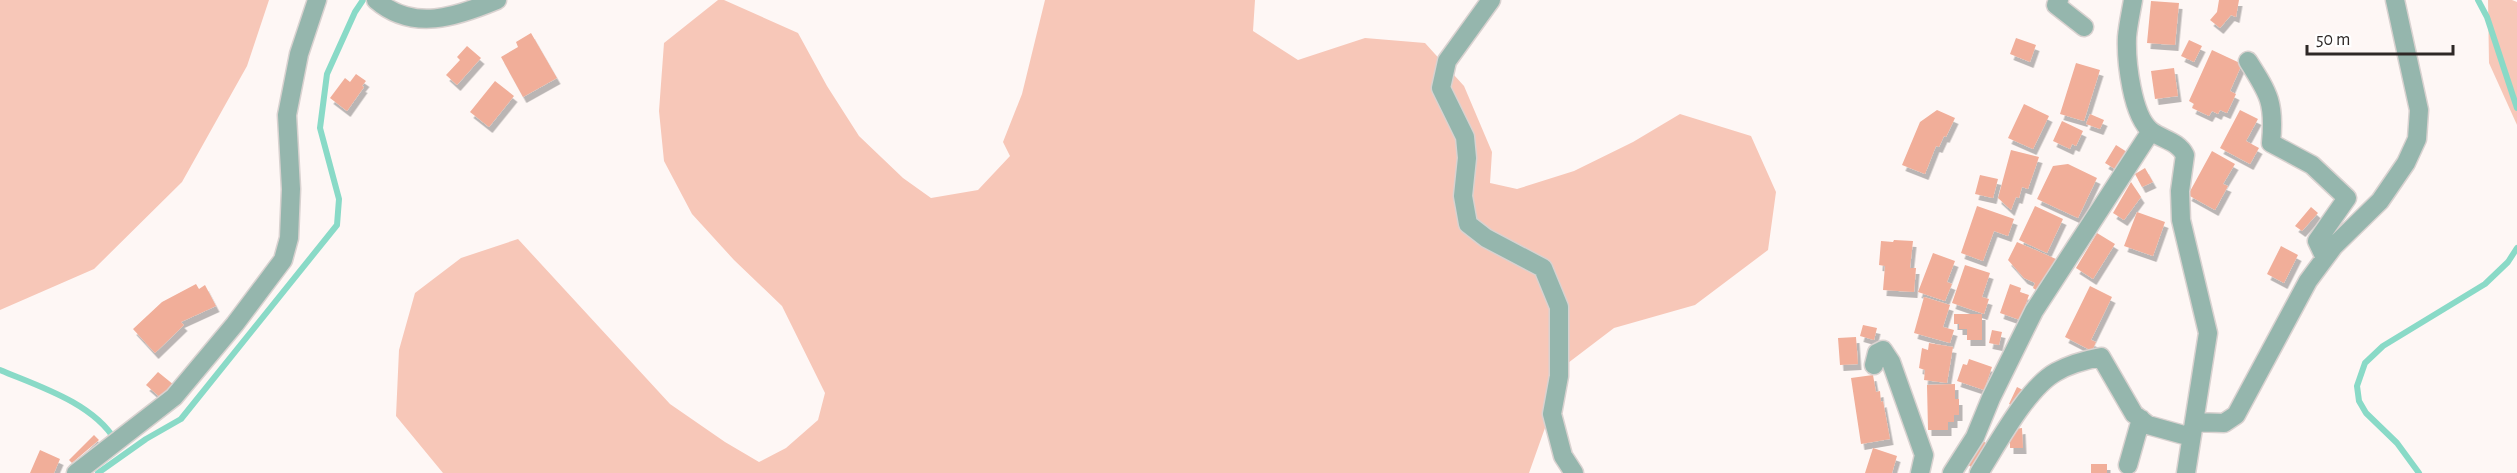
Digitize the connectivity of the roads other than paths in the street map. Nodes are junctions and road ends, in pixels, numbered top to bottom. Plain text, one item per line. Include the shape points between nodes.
1 (316, 0) edge
2 (497, 0) edge
3 (1491, 0) edge
4 (2059, 0) edge
5 (2133, 0) edge
6 (2395, 0) edge
7 (382, 5) edge
8 (2084, 27) dead end
9 (2248, 61) dead end
10 (2151, 131) junction
11 (2325, 258) junction
12 (1874, 365) dead end
13 (2141, 419) junction
14 (2192, 430) junction
15 (2128, 465) dead end
16 (76, 473) edge
17 (1574, 473) edge
18 (1920, 473) edge
19 (1952, 473) edge
20 (1979, 473) edge
21 (2186, 473) edge

1 - 16 street via 299,54 287,115 291,189 289,238 283,260 174,397
2 - 7 street via 453,16 419,20 406,18
3 - 17 street via 1447,61 1441,88 1465,137 1467,158 1462,196 1468,224 1543,268 1559,307 1559,376 1552,414 1563,456
4 - 8 street via 2056,5
5 - 10 street via 2127,39 2134,102
6 - 11 street via 2419,110 2417,139 2380,201
9 - 11 street via 2267,91 2274,115 2271,142 2312,165 2347,198 2317,241
10 - 14 street via 2178,145 2184,155 2181,220 2208,333
10 - 19 street via 2034,311 1975,437
11 - 14 street via 2308,281 2236,415 2224,423
12 - 18 street via 1877,353 1883,350 1891,362 1924,455
13 - 14 street via 2148,425
13 - 15 street
13 - 20 street via 2134,414 2100,357 2077,362 2054,373 2034,391
14 - 21 street

